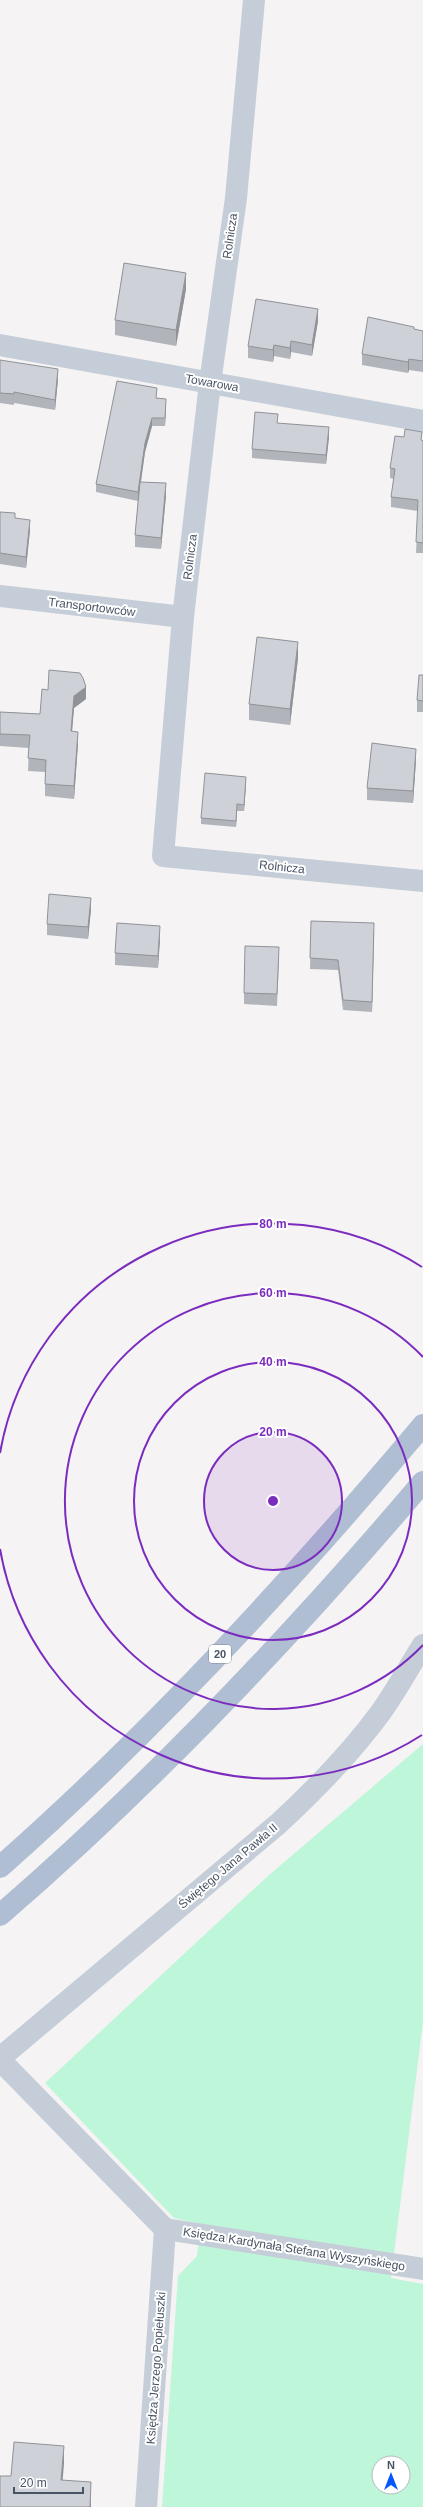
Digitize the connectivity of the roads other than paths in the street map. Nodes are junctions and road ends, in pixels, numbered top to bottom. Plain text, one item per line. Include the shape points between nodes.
1 (254, 0) edge
2 (0, 346) edge
3 (210, 383) junction
4 (423, 421) edge
5 (0, 596) edge
6 (183, 617) junction
7 (423, 881) edge
8 (423, 1425) edge
9 (423, 1482) edge
10 (423, 1645) edge
11 (0, 1867) edge
12 (0, 1915) edge
13 (0, 2059) edge
14 (165, 2230) junction
15 (423, 2269) edge
16 (146, 2507) edge

1 - 3 street, Rolnicza via 236,198
2 - 3 street, Towarowa
3 - 4 street, Towarowa
3 - 6 street, Rolnicza
5 - 6 street, Transportowców
6 - 7 street, Rolnicza via 162,856
8 - 11 main road, 20 via 323,1543 207,1668
9 - 12 main road via 350,1567 234,1693 108,1817
10 - 13 street, Świętego Jana Pawła II via 382,1711 346,1756 313,1791 278,1824
13 - 14 street
14 - 15 street, Księdza Kardynała Stefana Wyszyńskiego
14 - 16 street, Księdza Jerzego Popiełuszki

